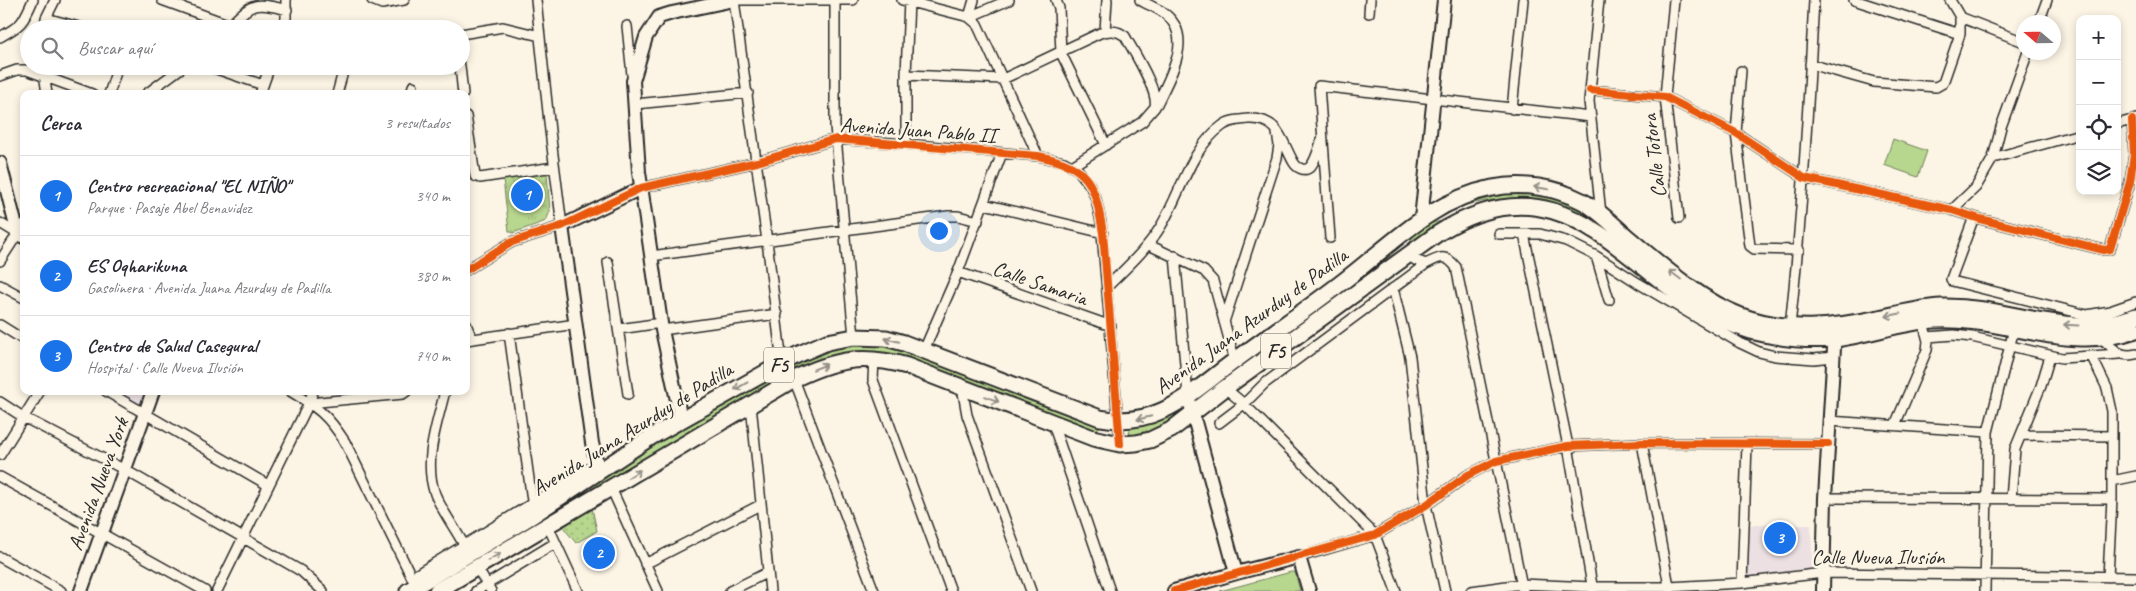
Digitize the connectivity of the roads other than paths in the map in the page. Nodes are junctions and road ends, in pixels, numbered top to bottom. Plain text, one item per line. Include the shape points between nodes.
1 (33, 0) edge
2 (55, 0) edge
3 (162, 0) edge
4 (286, 0) edge
5 (372, 0) edge
6 (404, 0) edge
7 (536, 0) edge
8 (734, 0) edge
9 (835, 0) edge
10 (853, 0) edge
11 (906, 0) edge
12 (974, 0) edge
13 (1009, 0) edge
14 (1056, 0) edge
15 (1107, 0) edge
16 (1140, 0) edge
17 (1370, 0) edge
18 (1444, 0) edge
19 (1524, 0) edge
20 (1599, 0) edge
21 (1674, 0) edge
22 (1814, 0) edge
23 (1854, 0) edge
24 (1950, 0) edge
25 (2048, 0) edge
26 (286, 10) junction
27 (1369, 13) dead end
28 (2042, 15) edge
29 (969, 16) junction
30 (1960, 17) junction
31 (46, 18) joint
32 (25, 20) edge
33 (53, 20) edge
34 (211, 20) edge
35 (235, 20) edge
36 (285, 20) edge
37 (20, 25) edge
38 (628, 26) dead end
39 (1105, 31) junction
40 (470, 32) edge
41 (1960, 34) junction
42 (540, 36) junction
43 (0, 37) edge
44 (2016, 39) edge
45 (1061, 53) junction
46 (2025, 60) edge
47 (1810, 64) junction
48 (20, 70) edge
49 (1741, 71) dead end
50 (44, 75) edge
51 (48, 75) edge
52 (115, 75) edge
53 (172, 75) edge
54 (236, 75) edge
55 (266, 75) edge
56 (343, 75) edge
57 (461, 75) edge
58 (906, 75) junction
59 (0, 76) edge
60 (1002, 79) junction
61 (632, 81) junction
62 (263, 84) junction
63 (46, 90) edge
64 (80, 90) edge
65 (110, 90) edge
66 (151, 90) edge
67 (261, 90) edge
68 (338, 90) edge
69 (463, 90) edge
70 (1590, 90) junction
71 (748, 93) junction
72 (1665, 97) junction
73 (1432, 100) junction
74 (635, 104) junction
75 (1156, 107) junction
76 (1512, 109) junction
77 (1591, 117) junction
78 (2134, 120) edge
79 (2121, 123) edge
80 (1276, 130) junction
81 (1736, 133) junction
82 (2076, 135) edge
83 (1323, 136) junction
84 (836, 139) junction
85 (906, 144) junction
86 (1106, 145) junction
87 (470, 148) edge
88 (1002, 153) junction
89 (1038, 156) junction
90 (1992, 158) junction
91 (757, 162) junction
92 (0, 163) edge
93 (1072, 166) junction
94 (554, 168) junction
95 (1804, 178) junction
96 (641, 188) junction
97 (984, 204) junction
98 (1504, 208) junction
99 (1952, 210) junction
100 (1601, 215) junction
101 (1974, 217) junction
102 (1679, 218) dead end
103 (1421, 219) junction
104 (978, 221) junction
105 (0, 223) edge
106 (20, 226) edge
107 (562, 226) junction
108 (846, 230) junction
109 (20, 231) edge
110 (1103, 233) junction
111 (1499, 234) dead end
112 (1524, 234) junction
113 (20, 235) edge
114 (1330, 238) dead end
115 (767, 241) junction
116 (1149, 245) junction
117 (1799, 250) junction
118 (1409, 254) junction
119 (652, 256) junction
120 (1175, 256) junction
121 (1596, 256) junction
122 (0, 261) edge
123 (608, 262) dead end
124 (1426, 264) junction
125 (470, 268) edge
126 (958, 272) junction
127 (0, 285) edge
128 (1108, 286) junction
129 (1393, 288) junction
130 (1354, 295) junction
131 (20, 296) edge
132 (1609, 300) dead end
133 (2136, 302) edge
134 (777, 314) junction
135 (1922, 315) junction
136 (2136, 316) edge
137 (1224, 322) junction
138 (2015, 323) junction
139 (576, 324) junction
140 (0, 325) edge
141 (662, 326) junction
142 (1111, 326) junction
143 (1790, 326) junction
144 (618, 329) junction
145 (2136, 330) edge
146 (510, 332) junction
147 (1835, 333) junction
148 (854, 337) junction
149 (1927, 337) junction
150 (20, 338) edge
151 (2102, 338) junction
152 (470, 340) edge
153 (2008, 346) junction
154 (924, 350) junction
155 (2119, 354) junction
156 (2136, 354) edge
157 (2050, 356) junction
158 (1833, 357) junction
159 (2092, 357) junction
160 (874, 359) junction
161 (1235, 360) junction
162 (782, 363) junction
163 (794, 379) junction
164 (962, 387) junction
165 (1225, 388) junction
166 (628, 394) dead end
167 (37, 395) edge
168 (113, 395) edge
169 (151, 395) edge
170 (296, 395) edge
171 (312, 395) edge
172 (393, 395) edge
173 (444, 395) edge
174 (1188, 396) junction
175 (0, 402) edge
176 (309, 403) junction
177 (1244, 404) junction
178 (751, 405) junction
179 (144, 414) junction
180 (1193, 414) junction
181 (23, 417) junction
182 (681, 419) junction
183 (1829, 421) junction
184 (1117, 422) junction
185 (1219, 423) dead end
186 (1054, 424) junction
187 (1895, 425) junction
188 (1988, 432) junction
189 (2021, 436) junction
190 (2112, 436) junction
191 (1642, 443) junction
192 (1120, 444) junction
193 (1748, 444) junction
194 (1828, 444) junction
195 (1568, 446) junction
196 (0, 455) edge
197 (1496, 461) junction
198 (597, 464) junction
199 (125, 470) junction
200 (2136, 476) edge
201 (0, 477) edge
202 (2112, 481) junction
203 (582, 482) junction
204 (268, 485) junction
205 (611, 488) junction
206 (1825, 498) junction
207 (1986, 498) junction
208 (2011, 498) junction
209 (2112, 499) junction
210 (592, 500) junction
211 (552, 503) junction
212 (760, 505) junction
213 (1426, 505) junction
214 (533, 509) junction
215 (554, 522) junction
216 (102, 534) junction
217 (1375, 535) junction
218 (243, 537) junction
219 (555, 543) junction
220 (464, 545) junction
221 (0, 556) edge
222 (1299, 557) junction
223 (645, 564) junction
224 (477, 568) junction
225 (768, 572) junction
226 (1236, 573) junction
227 (1823, 573) junction
228 (1986, 575) junction
229 (2108, 577) junction
230 (2136, 577) edge
231 (1742, 582) junction
232 (412, 585) edge
233 (489, 588) edge
234 (1522, 588) edge
235 (1593, 589) edge
236 (1669, 589) edge
237 (61, 591) edge
238 (81, 591) edge
239 (205, 591) edge
240 (217, 591) edge
241 (323, 591) edge
242 (437, 591) edge
243 (476, 591) edge
244 (578, 591) edge
245 (658, 591) edge
246 (730, 591) edge
247 (770, 591) edge
248 (874, 591) edge
249 (951, 591) edge
250 (1031, 591) edge
251 (1110, 591) edge
252 (1174, 591) edge
253 (1309, 591) edge
254 (1396, 591) edge
255 (1445, 591) edge
256 (1471, 591) edge
257 (1823, 591) edge
258 (1985, 591) edge

1 - 32 street
2 - 31 street
3 - 34 street
4 - 26 street
5 - 6 street via 382,4
7 - 42 street
8 - 9 street
8 - 61 street via 659,17 646,37
8 - 71 street
9 - 10 street
9 - 84 street
11 - 29 street
11 - 58 street
12 - 29 street
13 - 29 street
14 - 45 street
15 - 39 street
16 - 75 street via 1162,12 1173,23 1179,41 1179,52
17 - 27 street
18 - 73 street
19 - 76 street
20 - 70 street
21 - 72 street, Calle Totora
22 - 47 street
23 - 41 street
24 - 30 street
25 - 28 street
26 - 35 street via 258,3
26 - 36 street
29 - 60 street via 985,39
30 - 41 street
30 - 44 street
31 - 33 street
37 - 43 street
38 - 61 street
39 - 45 street
39 - 75 street via 1125,36 1155,95
40 - 42 street via 503,27
41 - 47 street via 1942,83 1936,87 1874,82
42 - 94 street
45 - 60 street
45 - 86 street
46 - 90 street
47 - 95 street
48 - 59 street
49 - 81 street
50 - 63 street
51 - 64 street via 59,83
52 - 65 street
53 - 66 street
54 - 62 street
55 - 62 street
56 - 68 street
57 - 69 street
58 - 60 street
58 - 85 street
60 - 89 street
61 - 74 street
62 - 67 street
70 - 72 street
70 - 77 street
71 - 74 street
71 - 91 street
72 - 81 street
72 - 102 street, Calle Totora
73 - 76 street
73 - 83 street via 1320,86
73 - 103 street
74 - 96 street
75 - 86 street via 1142,122
76 - 77 street
77 - 100 street
78 - 79 street
78 - 101 street via 2130,182 2110,249
80 - 83 street via 1298,168 1305,170 1310,168
80 - 116 street via 1264,122 1238,120 1224,124 1210,136 1195,157
80 - 137 street via 1278,158
81 - 95 street
81 - 117 street via 1750,246 1754,249
82 - 90 street
83 - 114 street
84 - 85 street, Avenida Juan Pablo II
84 - 91 street, Avenida Juan Pablo II
84 - 108 street
85 - 88 street, Avenida Juan Pablo II
86 - 93 street
87 - 94 street via 473,172 480,178
88 - 89 street, Avenida Juan Pablo II
88 - 97 street
89 - 93 street, Avenida Juan Pablo II
90 - 99 street via 1976,187
91 - 96 street, Avenida Juan Pablo II
91 - 115 street
92 - 106 street
93 - 110 street via 1083,175 1093,192
94 - 107 street
95 - 99 street
95 - 117 street
96 - 107 street, Avenida Juan Pablo II
96 - 119 street
97 - 104 street
97 - 110 street
98 - 103 highway via 1478,205 1439,220
98 - 118 highway, Avenida Juana Azurduy de Padilla / F5 via 1457,222
98 - 147 highway, Avenida Juana Azurduy de Padilla / F5 via 1524,206 1551,210 1578,220 1668,286 1731,324 1795,339
99 - 101 street
100 -> 103 highway, Avenida Juana Azurduy de Padilla / F5 via 1568,195 1515,185 1472,193
143 -> 100 highway, Avenida Juana Azurduy de Padilla / F5 via 1741,316 1709,300
101 - 133 street via 1952,282 2087,315
103 - 130 highway via 1406,244 1368,275
103 - 161 highway, Avenida Juana Azurduy de Padilla / F5 via 1342,283
104 - 108 street via 948,216
104 - 126 street
105 - 109 street
107 - 125 street, Avenida Juan Pablo II via 512,242
107 - 139 street
108 - 115 street
108 - 148 street
110 - 128 street
111 - 112 street
112 - 121 street via 1540,234 1566,241
112 - 195 street
113 - 122 street
115 - 119 street
115 - 134 street
116 - 120 street
116 - 128 street
117 - 143 street
118 - 124 street
118 - 130 highway, Avenida Juana Azurduy de Padilla / F5
119 - 141 street
120 - 137 street via 1204,271 1213,282
120 - 174 street
121 - 132 street
121 - 158 street via 1759,352 1814,359
123 - 144 street
124 - 129 street
124 - 197 street via 1444,257 1456,267
126 - 142 street, Calle Samaria
126 - 154 street
127 - 131 street
128 - 142 street
129 - 177 street via 1264,384
129 - 213 street via 1410,358
130 - 165 highway, Avenida Juana Azurduy de Padilla / F5
134 - 141 street
134 - 162 street
135 - 138 highway, Avenida Juana Azurduy de Padilla / F5 via 1949,320
135 - 147 highway, Avenida Juana Azurduy de Padilla / F5
135 - 149 street
136 -> 138 highway, Avenida Juana Azurduy de Padilla / F5 via 2115,322 2075,326
137 - 161 street
138 - 151 highway, Avenida Juana Azurduy de Padilla / F5 via 2058,337
138 - 153 street
139 - 146 street
139 - 198 street
140 - 150 street
141 - 144 street
141 - 182 street
142 - 184 street
143 - 147 highway, Avenida Juana Azurduy de Padilla / F5
144 - 166 street
145 - 151 highway, Avenida Juana Azurduy de Padilla / F5
146 - 152 street
146 - 214 street
147 - 158 street
154 -> 148 highway, Avenida Juana Azurduy de Padilla / F5 via 886,338
148 - 162 highway, Avenida Juana Azurduy de Padilla / F5 via 827,342
149 - 153 street via 1972,337
149 - 187 street via 1927,350
151 - 155 street
153 - 157 street
153 - 188 street
154 - 184 highway, Avenida Juana Azurduy de Padilla / F5 via 1083,412
155 - 156 street
155 - 159 street
157 - 159 street
157 - 189 street
158 - 183 street
159 - 190 street via 2106,388
163 -> 160 highway, Avenida Juana Azurduy de Padilla / F5 via 835,362
160 - 164 highway, Avenida Juana Azurduy de Padilla / F5 via 907,366
160 - 249 street via 873,380
161 - 174 highway, Avenida Juana Azurduy de Padilla / F5
162 -> 182 highway, Avenida Juana Azurduy de Padilla / F5
163 - 178 highway, Avenida Juana Azurduy de Padilla / F5
163 - 248 street
164 -> 186 highway, Avenida Juana Azurduy de Padilla / F5
164 - 250 street via 967,415
165 - 177 street
165 - 180 highway, Avenida Juana Azurduy de Padilla / F5
167 - 181 street
168 - 179 street
169 - 179 street, Avenida Nueva York
170 - 176 street
171 - 176 street
172 - 176 street
173 - 220 street via 429,466 436,494
174 - 180 street
174 -> 184 highway, Avenida Juana Azurduy de Padilla / F5 via 1160,413
175 - 181 street
176 - 204 street
176 - 232 street via 334,424 345,442
177 - 185 street
177 - 217 street
205 -> 178 highway, Avenida Juana Azurduy de Padilla / F5
178 - 212 street
179 - 199 street, Avenida Nueva York
179 - 204 street
180 - 192 highway, Avenida Juana Azurduy de Padilla / F5 via 1150,440
180 - 226 street
181 - 196 street
181 - 199 street
182 - 203 highway, Avenida Juana Azurduy de Padilla / F5
183 - 187 street
183 - 194 street
184 - 192 street
186 - 192 highway, Avenida Juana Azurduy de Padilla / F5
186 - 251 street
187 - 188 street
188 - 207 street
189 - 190 street
189 - 208 street via 2014,455
190 - 202 street
191 - 193 street
191 - 195 street
191 - 236 street
193 - 194 street
193 - 231 street
194 - 206 street
195 - 197 street
195 - 235 street
197 - 213 street via 1468,475
197 - 234 street
198 - 203 street
198 - 214 street
199 - 216 street, Avenida Nueva York
199 - 218 street
200 - 202 street
201 - 216 street
202 - 209 street
203 - 210 highway
203 - 211 highway, Avenida Juana Azurduy de Padilla / F5
204 - 218 street
205 - 210 highway, Avenida Juana Azurduy de Padilla / F5
205 - 223 street
206 - 207 street
206 - 227 street
207 - 208 street
207 - 228 street
208 - 209 street
209 - 229 street
210 - 215 highway, Avenida Juana Azurduy de Padilla / F5
211 - 214 highway, Avenida Juana Azurduy de Padilla / F5
211 - 215 highway
212 - 223 street
212 - 225 street
213 - 217 street
213 - 255 street
214 - 220 street
214 - 232 highway, Avenida Juana Azurduy de Padilla / F5
215 - 219 street
224 -> 215 highway, Avenida Juana Azurduy de Padilla / F5
216 - 238 street, Avenida Nueva York
216 - 239 street
217 - 222 street
217 - 254 street
218 - 240 street
218 - 241 street via 300,571
219 - 233 street
219 - 244 street
220 - 232 street
221 - 237 street
222 - 226 street
222 - 253 street
223 - 245 street
224 - 233 street
224 - 242 highway, Avenida Juana Azurduy de Padilla / F5
225 - 246 street
225 - 247 street
226 - 252 street
227 - 228 street, Calle Nueva Ilusión
227 - 231 street, Calle Nueva Ilusión
227 - 257 street
228 - 229 street, Calle Nueva Ilusión
228 - 258 street
229 - 230 street, Calle Nueva Ilusión
231 - 236 street, Calle Nueva Ilusión
233 - 243 street
234 - 235 street, Calle Nueva Ilusión
234 - 256 street, Calle Nueva Ilusión
235 - 236 street, Calle Nueva Ilusión

